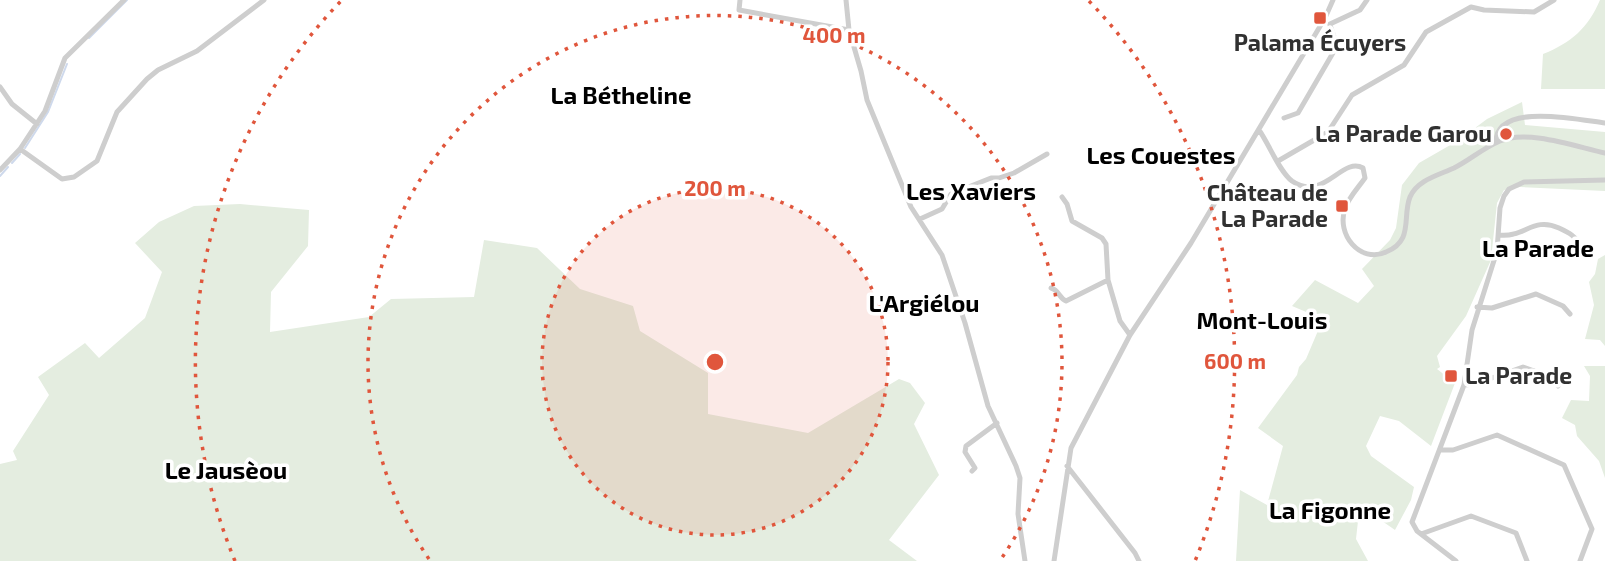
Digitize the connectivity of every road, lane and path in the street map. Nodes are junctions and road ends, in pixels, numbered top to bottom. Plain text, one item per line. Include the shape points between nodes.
1 (124, 0) edge
2 (264, 0) edge
3 (740, 0) edge
4 (846, 0) edge
5 (1333, 0) edge
6 (1367, 0) edge
7 (1554, 0) edge
8 (1323, 21) junction
9 (1330, 25) junction
10 (849, 30) junction
11 (0, 87) edge
12 (1283, 118) dead end
13 (1605, 123) edge
14 (37, 124) junction
15 (1259, 130) junction
16 (1496, 143) junction
17 (20, 149) junction
18 (1047, 153) dead end
19 (1605, 153) edge
20 (1278, 161) junction
21 (0, 170) edge
22 (1605, 180) edge
23 (1062, 197) dead end
24 (920, 219) junction
25 (1499, 235) junction
26 (1581, 246) dead end
27 (1108, 280) junction
28 (1051, 288) dead end
29 (1478, 307) junction
30 (1570, 314) dead end
31 (1130, 335) junction
32 (1464, 385) junction
33 (1558, 386) dead end
34 (997, 424) junction
35 (1440, 450) junction
36 (1067, 466) junction
37 (972, 471) dead end
38 (1421, 534) junction
39 (1025, 561) edge
40 (1054, 561) edge
41 (1139, 561) edge
42 (1456, 561) edge
43 (1527, 561) edge
44 (1580, 561) edge

1 - 14 street via 65,58
2 - 17 street via 197,51 147,79 117,112 90,168 62,179
3 - 10 street via 739,10
4 - 10 street
5 - 8 street
6 - 9 street via 1360,10
7 - 20 street via 1534,12 1471,8 1426,32 1404,65 1352,95 1328,132
8 - 9 street
8 - 15 street
9 - 12 street via 1337,46 1298,113
10 - 24 street via 867,100 907,199
11 - 14 street via 12,104
13 - 16 street via 1525,116 1499,129
14 - 17 street
15 - 20 street
15 - 31 street
16 - 19 street via 1530,137
16 - 20 street via 1415,189 1405,232 1397,245 1380,254 1360,251 1344,229 1345,206 1364,178 1363,168 1350,166 1325,183 1309,186 1293,181
17 - 21 street
18 - 24 street via 1014,173 951,194 942,209
22 - 25 street via 1516,185 1501,204
23 - 27 street via 1072,221 1102,238
24 - 34 street via 942,255
25 - 26 street via 1511,236 1548,223 1574,235
25 - 29 street
27 - 28 street via 1066,302
27 - 31 street via 1120,321
29 - 30 street via 1492,309 1536,294
29 - 32 street via 1467,348
31 - 36 street via 1071,448
32 - 33 street via 1523,367 1551,377
32 - 35 street
34 - 37 street via 966,446 975,468
34 - 39 street via 1020,478 1017,514
35 - 38 street via 1413,516 1414,528
35 - 44 street via 1497,435 1564,466 1592,528
36 - 40 street
36 - 41 street
38 - 42 street
38 - 43 street via 1474,517 1516,533

